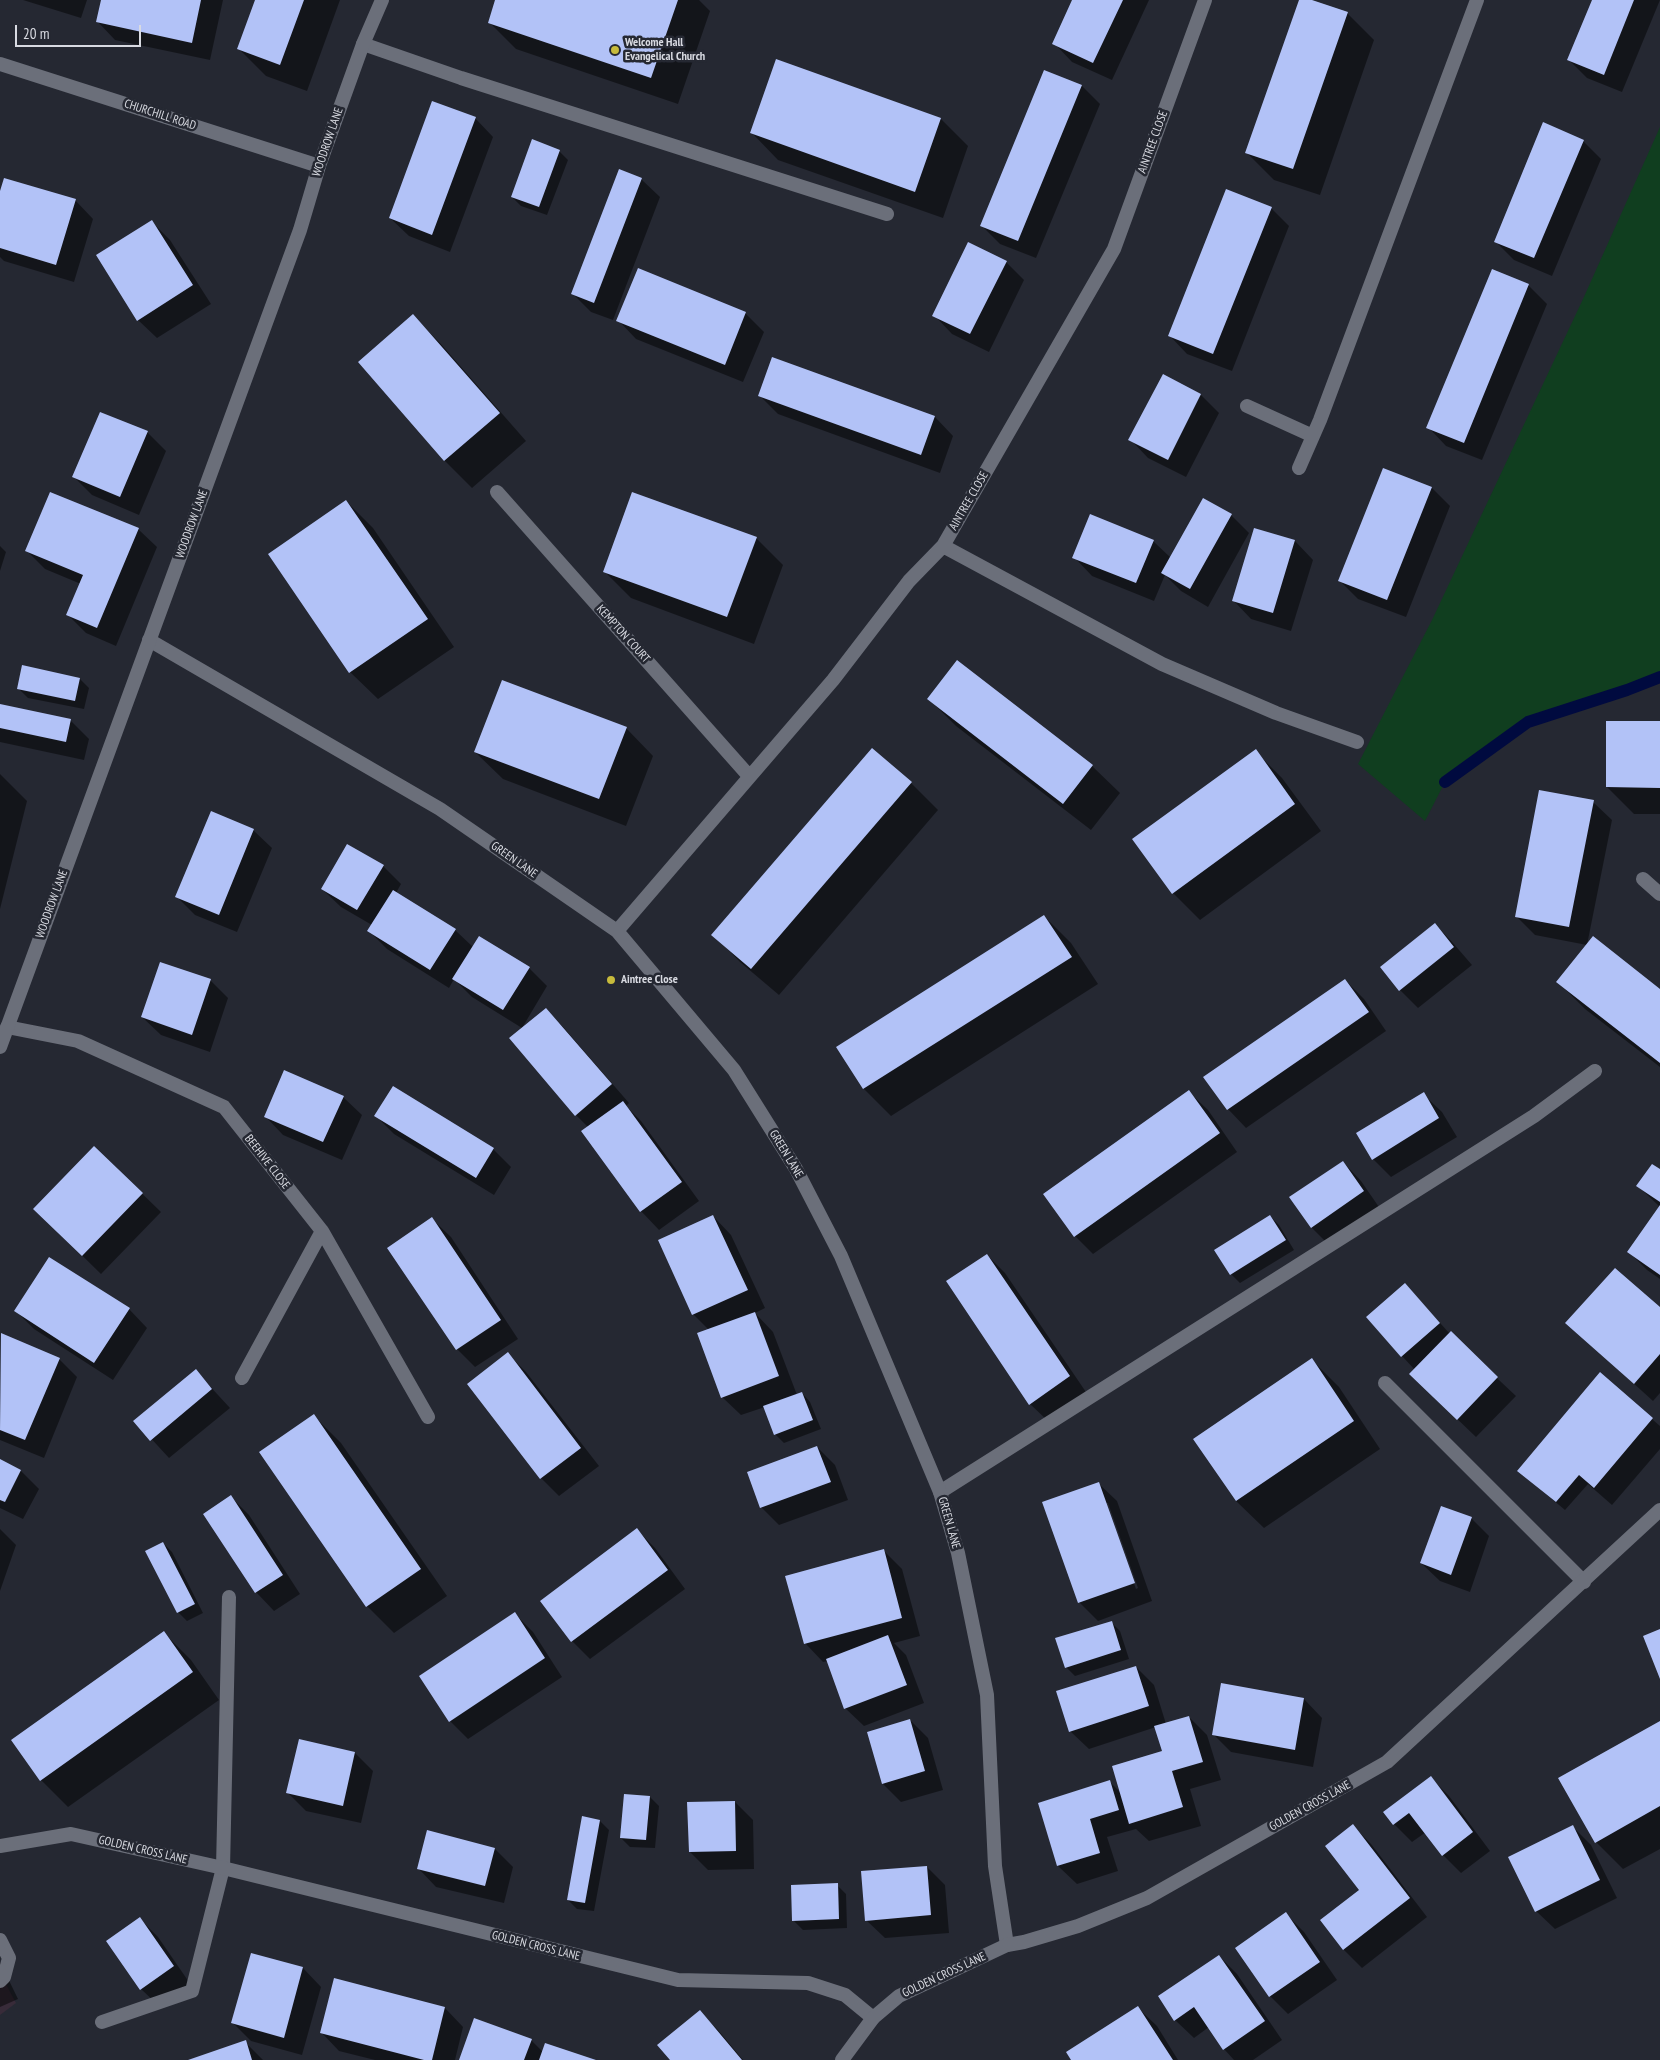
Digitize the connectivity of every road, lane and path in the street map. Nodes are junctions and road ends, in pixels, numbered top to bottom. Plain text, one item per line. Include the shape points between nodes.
1 (382, 0) edge
2 (1205, 0) edge
3 (1477, 0) edge
4 (363, 44) junction
5 (0, 64) edge
6 (319, 166) junction
7 (887, 214) dead end
8 (1247, 406) dead end
9 (1313, 436) junction
10 (1299, 468) dead end
11 (496, 492) dead end
12 (943, 546) junction
13 (149, 640) junction
14 (1357, 742) dead end
15 (749, 776) junction
16 (1643, 879) dead end
17 (1660, 894) edge
18 (617, 931) junction
19 (7, 1027) junction
20 (0, 1047) edge
21 (1595, 1071) dead end
22 (322, 1231) junction
23 (242, 1378) dead end
24 (1385, 1383) dead end
25 (428, 1417) dead end
26 (940, 1492) junction
27 (1660, 1510) edge
28 (1584, 1582) junction
29 (229, 1597) dead end
30 (0, 1846) edge
31 (223, 1868) junction
32 (0, 1940) edge
33 (1008, 1945) junction
34 (0, 1981) edge
35 (873, 2018) junction
36 (102, 2022) dead end
37 (842, 2060) edge

1 - 4 street, WOODROW LANE
2 - 12 street, AINTREE CLOSE via 1114,249
3 - 9 street
4 - 6 street, WOODROW LANE
4 - 7 street
5 - 6 street, CHURCHILL ROAD
6 - 13 street, WOODROW LANE via 300,230
8 - 9 street
9 - 10 street
11 - 15 street, KEMPTON COURT
12 - 14 street via 1162,664 1276,713
12 - 15 street, AINTREE CLOSE via 909,581 833,680
13 - 18 street, GREEN LANE via 440,809
13 - 19 street, WOODROW LANE
15 - 18 street, AINTREE CLOSE
16 - 17 street
18 - 26 street, GREEN LANE via 734,1070 796,1169 841,1256
19 - 20 street, WOODROW LANE
19 - 22 street, BEEHIVE CLOSE via 78,1041 224,1107
21 - 26 street via 1534,1116
22 - 23 street
22 - 25 street, BEEHIVE CLOSE
24 - 28 street
26 - 33 street, GREEN LANE via 958,1553 987,1695 995,1866
27 - 28 street, GOLDEN CROSS LANE
28 - 33 street, GOLDEN CROSS LANE via 1387,1762 1148,1898 1078,1926
29 - 31 street
30 - 31 street, GOLDEN CROSS LANE via 71,1834
31 - 35 street, GOLDEN CROSS LANE via 678,1980 808,1983 844,1994
31 - 36 street via 192,1991
32 - 34 street via 9,1958
33 - 35 street, GOLDEN CROSS LANE via 900,1996
35 - 37 street

